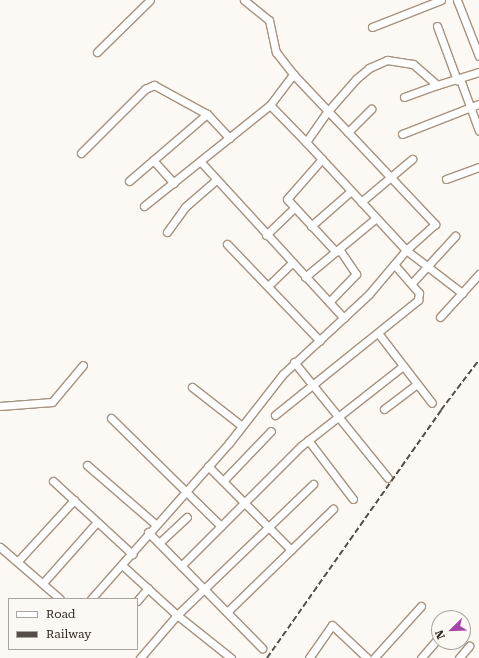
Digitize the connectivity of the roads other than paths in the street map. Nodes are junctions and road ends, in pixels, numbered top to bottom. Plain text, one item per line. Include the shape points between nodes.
1 (150, 0) edge
2 (244, 0) edge
3 (441, 0) edge
4 (457, 0) edge
5 (437, 26) dead end
6 (372, 27) dead end
7 (97, 52) dead end
8 (479, 56) edge
9 (479, 72) edge
10 (293, 74) junction
11 (458, 79) junction
12 (437, 85) junction
13 (404, 97) dead end
14 (479, 104) edge
15 (270, 106) junction
16 (470, 108) junction
17 (371, 109) dead end
18 (328, 111) junction
19 (206, 114) junction
20 (479, 131) edge
21 (348, 132) junction
22 (402, 134) dead end
23 (230, 138) junction
24 (306, 142) junction
25 (81, 153) dead end
26 (322, 159) junction
27 (412, 159) dead end
28 (153, 160) junction
29 (200, 161) junction
30 (479, 167) edge
31 (390, 177) junction
32 (446, 179) dead end
33 (216, 180) junction
34 (129, 181) dead end
35 (174, 183) junction
36 (351, 191) junction
37 (361, 202) junction
38 (144, 206) dead end
39 (294, 208) junction
40 (376, 218) junction
41 (311, 226) junction
42 (167, 232) dead end
43 (266, 235) junction
44 (455, 236) dead end
45 (227, 244) dead end
46 (338, 250) junction
47 (406, 250) junction
48 (292, 263) junction
49 (394, 264) junction
50 (428, 267) junction
51 (479, 274) edge
52 (305, 277) junction
53 (412, 283) junction
54 (268, 286) junction
55 (462, 293) junction
56 (329, 302) junction
57 (440, 317) dead end
58 (344, 318) junction
59 (378, 333) junction
60 (320, 341) junction
61 (294, 362) junction
62 (83, 365) dead end
63 (403, 366) junction
64 (417, 384) junction
65 (313, 385) junction
66 (192, 387) dead end
67 (432, 403) dead end
68 (0, 406) edge
69 (384, 409) dead end
70 (275, 415) dead end
71 (339, 417) junction
72 (111, 418) dead end
73 (242, 426) junction
74 (271, 431) dead end
75 (308, 440) junction
76 (87, 465) dead end
77 (208, 466) junction
78 (388, 478) dead end
79 (53, 480) dead end
80 (223, 481) junction
81 (313, 484) dead end
82 (187, 491) junction
83 (353, 499) dead end
84 (74, 500) junction
85 (245, 504) junction
86 (332, 508) dead end
87 (187, 517) dead end
88 (97, 522) junction
89 (155, 524) junction
90 (221, 526) junction
91 (268, 527) junction
92 (148, 532) junction
93 (159, 544) junction
94 (0, 546) edge
95 (291, 550) junction
96 (132, 554) junction
97 (18, 561) junction
98 (122, 565) junction
99 (181, 566) junction
100 (43, 583) junction
101 (148, 588) junction
102 (204, 589) junction
103 (59, 598) edge
104 (92, 598) edge
105 (138, 600) edge
106 (422, 606) dead end
107 (227, 612) junction
108 (177, 614) junction
109 (431, 646) edge
110 (262, 648) dead end
111 (466, 650) edge
112 (363, 657) edge
113 (140, 658) edge
114 (231, 658) edge
115 (309, 658) edge
116 (374, 658) edge
117 (421, 658) edge
118 (459, 658) edge

1 - 7 street
2 - 10 street via 269,20 276,52
3 - 6 street
4 - 8 street
5 - 11 street
9 - 11 street
10 - 15 street
10 - 18 street
11 - 12 street
11 - 16 street
12 - 13 street
12 - 18 street via 413,64 387,60 369,68 356,79
14 - 16 street
15 - 23 street
15 - 24 street
16 - 20 street
16 - 22 street
17 - 21 street
18 - 21 street
18 - 24 street
19 - 23 street
19 - 25 street via 159,87 149,86
19 - 28 street
21 - 31 street
23 - 29 street
24 - 26 street
26 - 36 street
26 - 39 street via 288,197 288,202
27 - 31 street
28 - 34 street
28 - 35 street
29 - 33 street
29 - 35 street
30 - 32 street
31 - 37 street
31 - 47 street via 435,224
33 - 42 street via 185,207
33 - 43 street
35 - 38 street
36 - 37 street
36 - 41 street
37 - 40 street
39 - 41 street
39 - 43 street
40 - 46 street
40 - 47 street
41 - 46 street
43 - 48 street
44 - 50 street
45 - 54 street
46 - 52 street
46 - 56 street via 356,274
47 - 49 street
47 - 50 street
48 - 52 street
48 - 54 street
49 - 53 street
49 - 58 street via 369,294
50 - 53 street
50 - 55 street
51 - 55 street
52 - 56 street
53 - 59 street via 419,293 418,300
54 - 60 street
55 - 57 street
56 - 58 street
58 - 60 street
59 - 63 street
59 - 65 street
60 - 61 street
61 - 65 street
61 - 73 street
62 - 68 street via 52,402
63 - 64 street
63 - 71 street
64 - 67 street
64 - 69 street
65 - 70 street
65 - 71 street
66 - 73 street
71 - 75 street
71 - 78 street
72 - 82 street
73 - 77 street
74 - 80 street
75 - 83 street
75 - 85 street
76 - 89 street
77 - 80 street
77 - 82 street
79 - 84 street
80 - 85 street
81 - 91 street
82 - 89 street
82 - 90 street
84 - 88 street
84 - 97 street
85 - 90 street
85 - 91 street
86 - 95 street
87 - 93 street
88 - 96 street
88 - 100 street
89 - 92 street
90 - 99 street
91 - 95 street
91 - 102 street
92 - 93 street
92 - 96 street
93 - 99 street
94 - 97 street
95 - 107 street
96 - 98 street
97 - 100 street
98 - 101 street
98 - 104 street
99 - 102 street
100 - 103 street
101 - 105 street
101 - 108 street
102 - 107 street
102 - 108 street
106 - 116 street
107 - 110 street
108 - 113 street
108 - 114 street
109 - 117 street
111 - 118 street
112 - 115 street via 332,625

